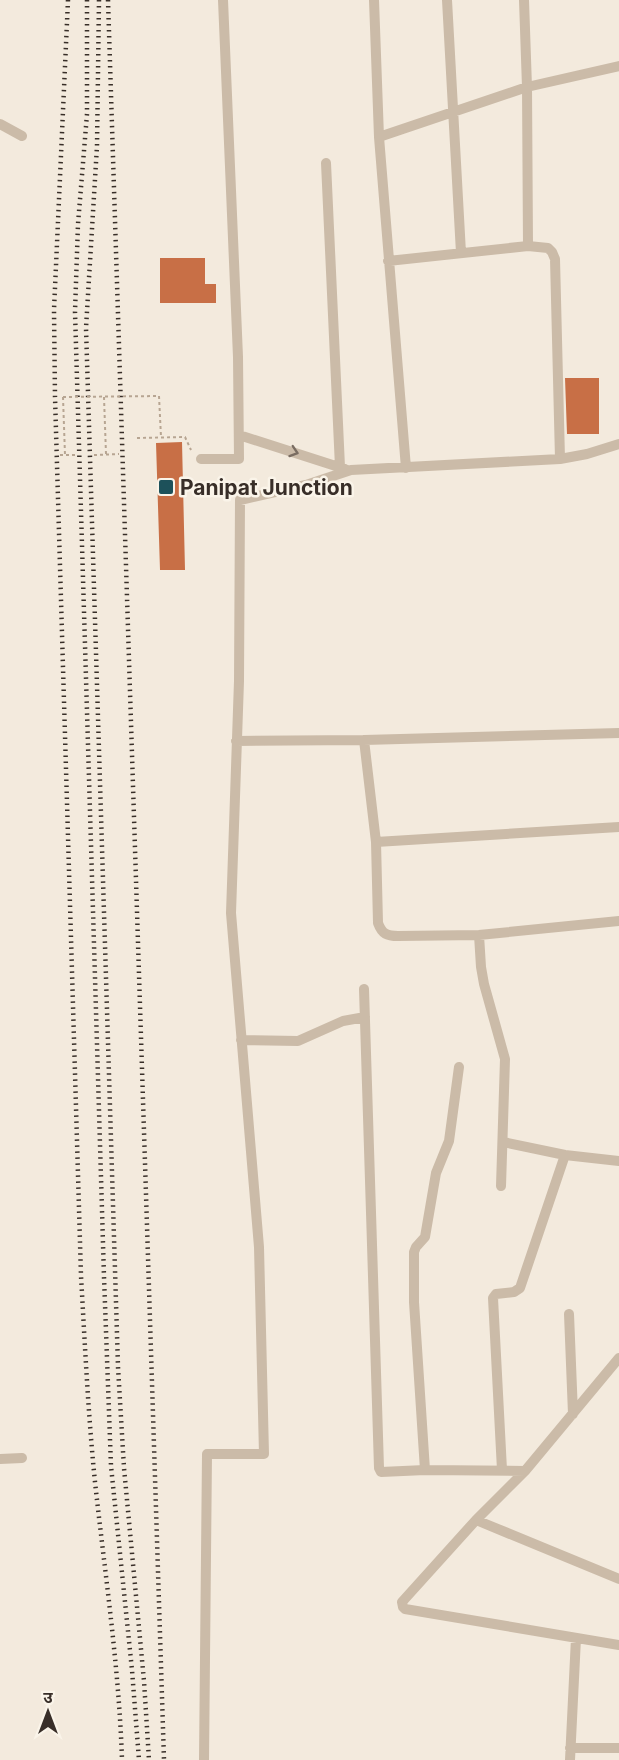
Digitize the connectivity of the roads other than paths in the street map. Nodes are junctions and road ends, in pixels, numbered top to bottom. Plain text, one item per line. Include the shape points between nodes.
1 (223, 0) edge
2 (374, 0) edge
3 (447, 0) edge
4 (524, 0) edge
5 (619, 66) edge
6 (527, 87) junction
7 (453, 112) junction
8 (0, 124) edge
9 (22, 136) dead end
10 (379, 137) junction
11 (326, 163) dead end
12 (528, 246) junction
13 (461, 253) junction
14 (388, 261) junction
15 (239, 435) junction
16 (619, 444) edge
17 (201, 459) road end
18 (560, 459) junction
19 (340, 467) junction
20 (406, 468) junction
21 (351, 470) junction
22 (619, 733) edge
23 (364, 740) junction
24 (236, 741) junction
25 (619, 826) edge
26 (376, 842) junction
27 (619, 921) edge
28 (479, 935) junction
29 (364, 989) dead end
30 (365, 1017) junction
31 (241, 1040) junction
32 (459, 1067) dead end
33 (503, 1142) junction
34 (565, 1155) junction
35 (619, 1161) edge
36 (501, 1186) dead end
37 (569, 1314) dead end
38 (619, 1358) edge
39 (573, 1414) junction
40 (22, 1458) dead end
41 (0, 1459) edge
42 (425, 1470) junction
43 (502, 1470) junction
44 (525, 1471) junction
45 (476, 1520) junction
46 (619, 1579) edge
47 (576, 1638) junction
48 (619, 1645) edge
49 (619, 1748) edge
50 (570, 1754) edge
51 (204, 1760) edge

1 - 15 street
2 - 10 street
3 - 7 street
4 - 6 street
5 - 6 street
6 - 7 street
6 - 12 street
7 - 10 street
7 - 13 street
8 - 9 street
10 - 14 street
11 - 19 street
12 - 13 street
12 - 18 street via 548,248 555,259
13 - 14 street
14 - 20 street
15 - 17 street via 239,459
15 -> 19 street
16 - 18 street
18 - 20 street
19 - 21 street
20 - 21 street
21 - 24 street via 240,500
22 - 23 street
23 - 24 street
23 - 26 street
24 - 31 street via 231,913
25 - 26 street
26 - 28 street via 377,915 381,931 389,936
27 - 28 street
28 - 33 street via 484,984 505,1059
29 - 30 street
30 - 31 street via 343,1021 298,1041
30 - 42 street via 379,1468 388,1473
31 - 51 street via 259,1247 264,1454 207,1454
32 - 42 street via 450,1138 436,1173 425,1237 414,1252
33 - 34 street
33 - 36 street
34 - 35 street
34 - 43 street via 520,1288 493,1298
37 - 39 street
38 - 39 street
39 - 44 street
40 - 41 street
42 - 43 street
43 - 44 street
44 - 45 street
45 - 46 street
45 - 47 street via 402,1602 403,1608
47 - 48 street
47 - 50 street
49 - 50 street

